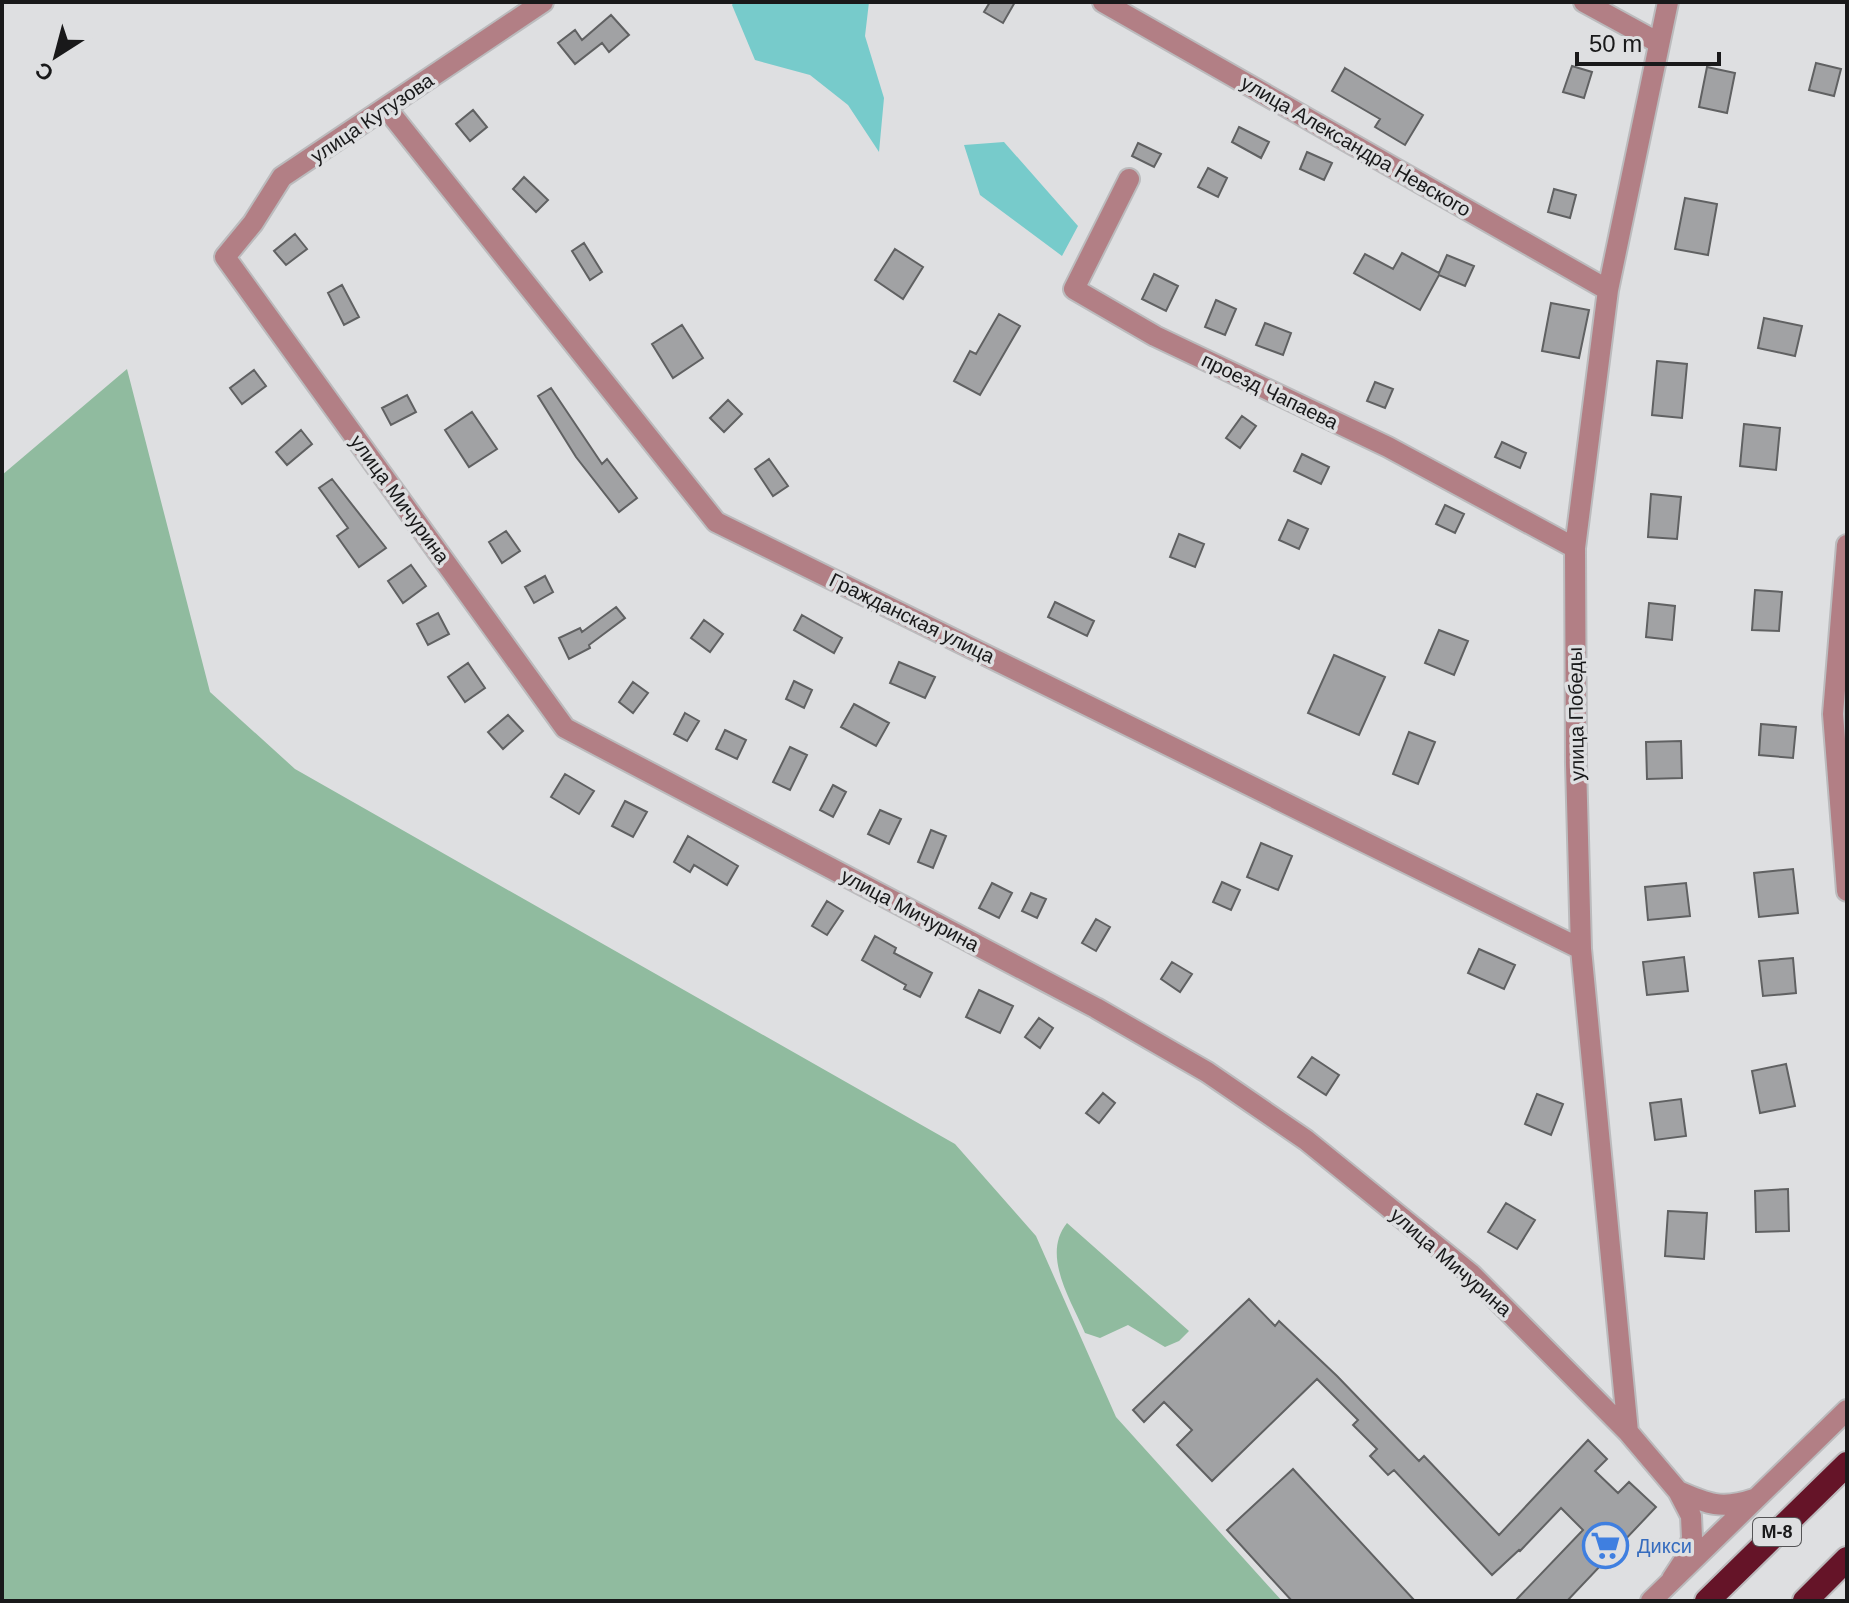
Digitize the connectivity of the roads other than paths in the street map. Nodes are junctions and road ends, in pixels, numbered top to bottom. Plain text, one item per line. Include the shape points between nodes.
1 (543, 2) edge
2 (1103, 2) edge
3 (1584, 2) edge
4 (1668, 2) edge
5 (1659, 43) junction
6 (387, 109) junction
7 (1129, 179) dead end
8 (225, 257) joint
9 (1608, 290) junction
10 (1847, 545) edge
11 (1575, 548) junction
12 (1847, 891) edge
13 (1581, 949) junction
14 (1847, 1394) edge
15 (1842, 1416) edge
16 (1628, 1432) junction
17 (1847, 1464) edge
18 (1678, 1491) junction
19 (1756, 1499) junction
20 (1847, 1559) edge
21 (1672, 1579) junction
22 (1651, 1601) edge
23 (1707, 1601) edge
24 (1805, 1601) edge

1 - 6 street, улица Кутузова
2 - 9 street, улица Александра Невского
3 - 5 street
4 - 5 street, улица Победы
5 - 9 street, улица Победы
6 - 8 street, улица Кутузова via 282,177
6 - 13 street, Гражданская улица via 716,522
7 - 11 street, проезд Чапаева via 1074,289 1155,336 1388,447
8 - 16 street, улица Мичурина via 565,728 1207,1072 1306,1140 1471,1274
9 - 11 street, улица Победы
10 - 12 street via 1833,714
11 - 13 street, улица Победы
13 - 16 street, улица Победы
14 - 15 street
15 - 19 street
16 - 18 street, улица Мичурина
17 - 23 highway, М-8
18 - 19 street, улица Мичурина via 1714,1505
18 - 21 street, улица Мичурина via 1691,1516 1692,1538
19 - 21 street
20 - 24 highway
21 - 22 street

